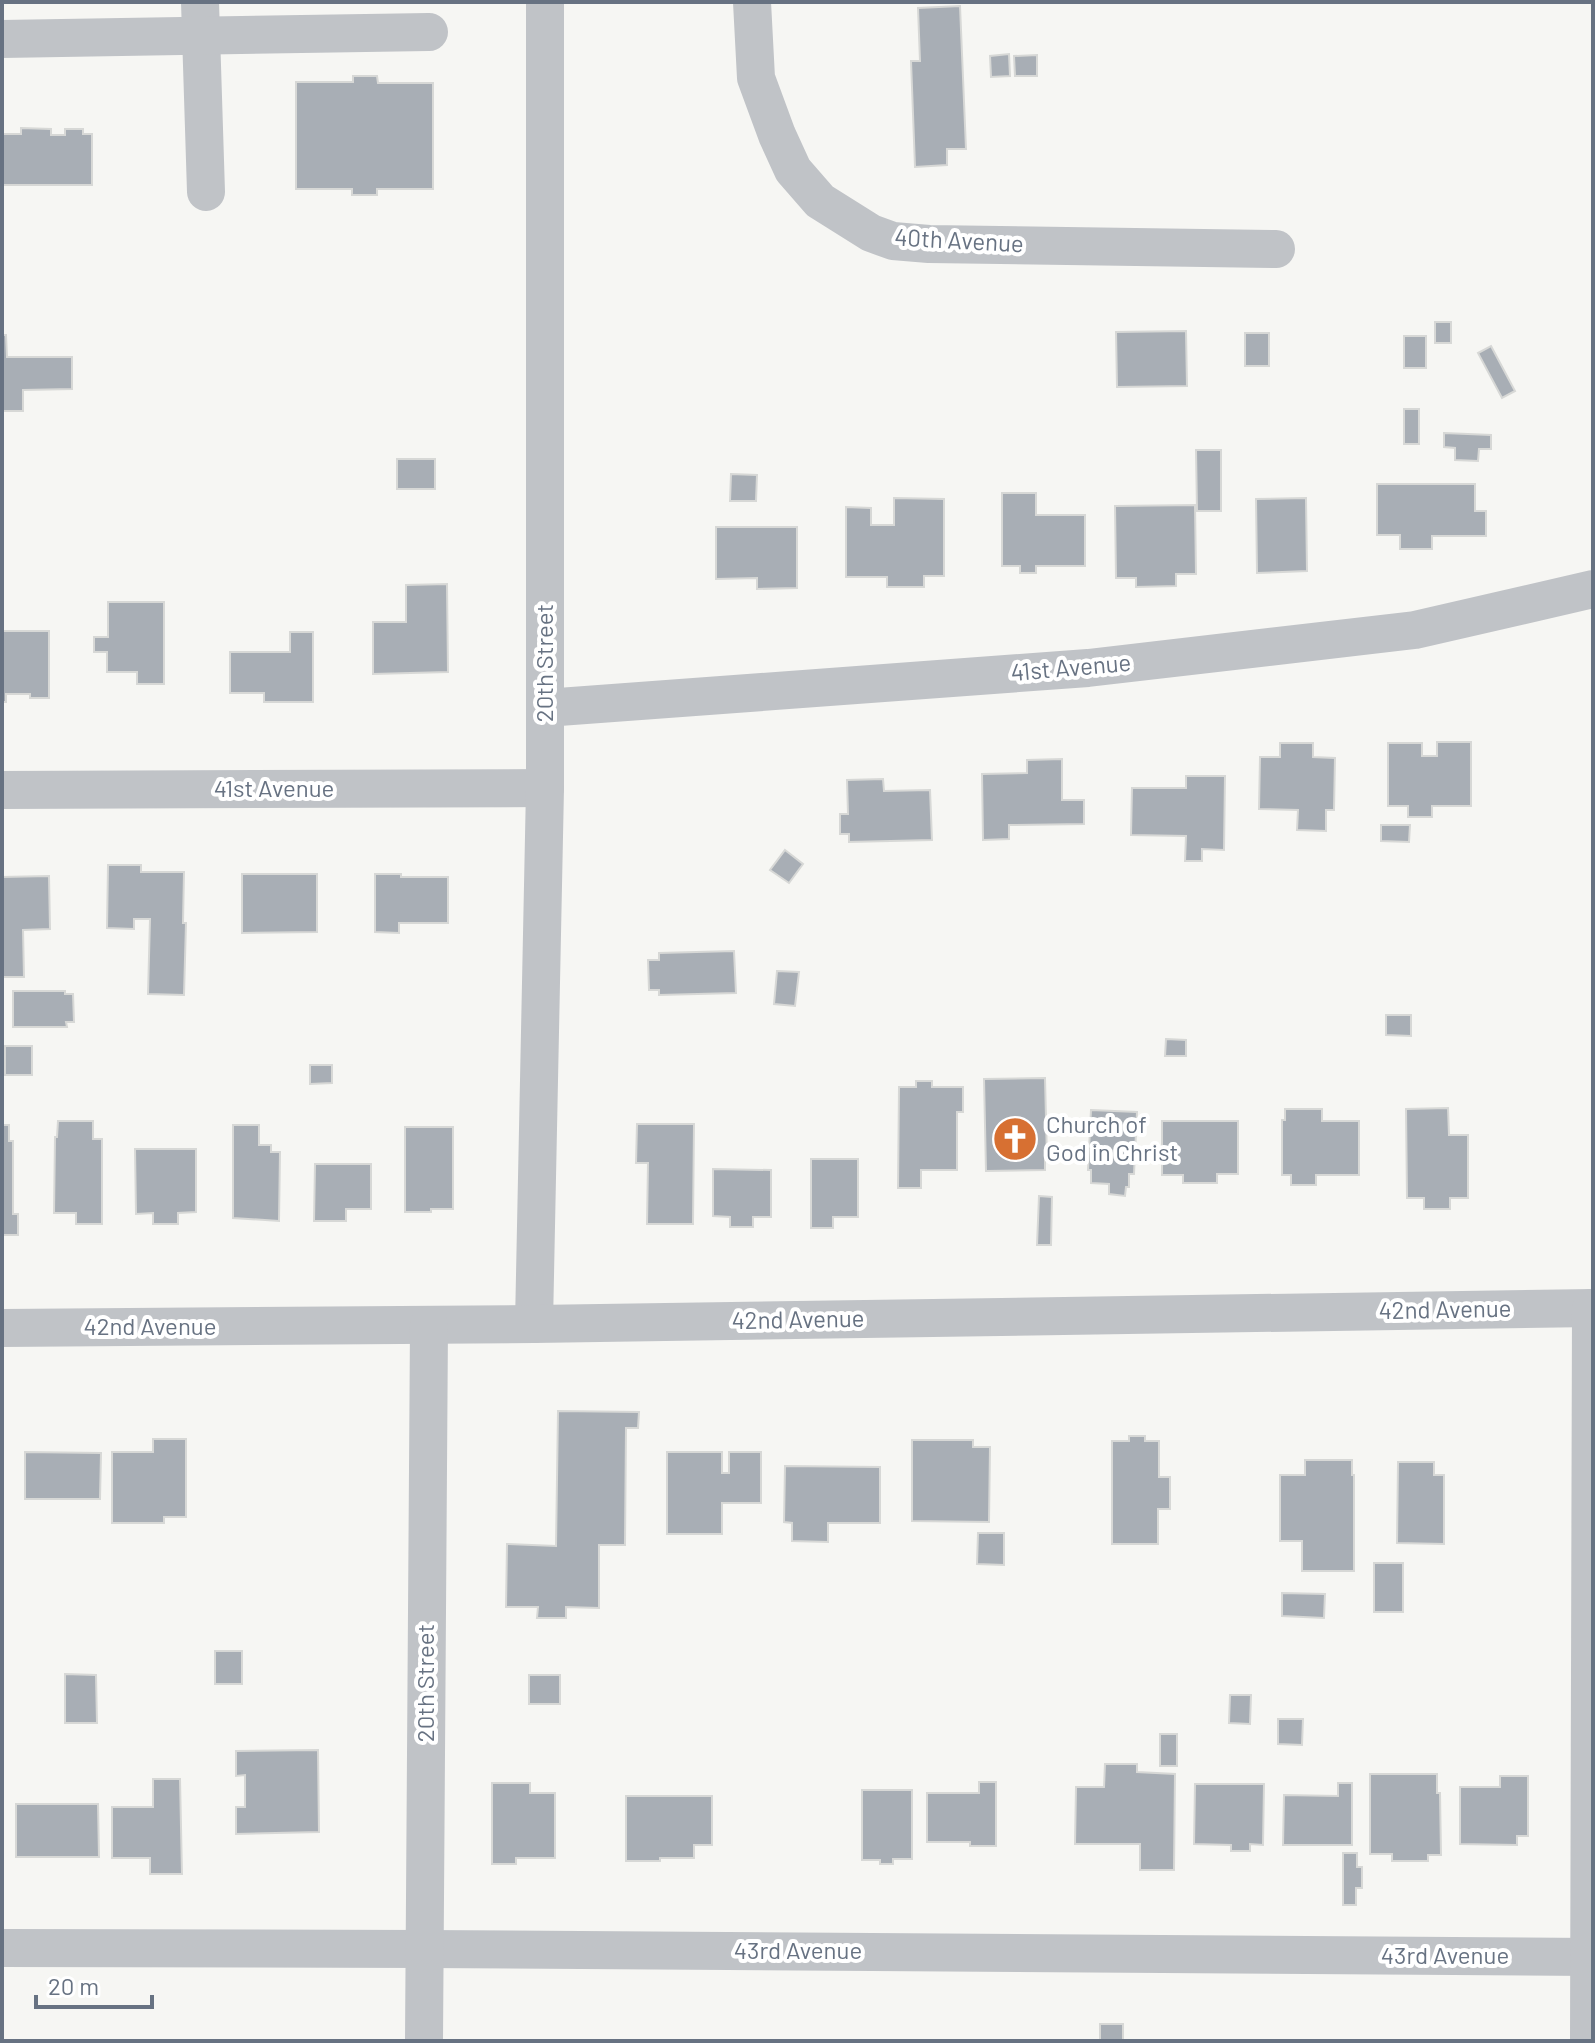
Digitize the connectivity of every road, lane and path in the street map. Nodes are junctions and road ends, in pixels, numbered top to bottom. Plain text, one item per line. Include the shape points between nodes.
1 (545, 2) edge
2 (752, 2) edge
3 (201, 19) edge
4 (429, 32) dead end
5 (2, 39) edge
6 (206, 192) dead end
7 (1276, 249) dead end
8 (1593, 589) edge
9 (545, 708) junction
10 (545, 788) junction
11 (2, 790) edge
12 (1592, 1308) edge
13 (534, 1324) junction
14 (429, 1325) junction
15 (2, 1328) edge
16 (2, 1948) edge
17 (424, 1949) junction
18 (1591, 1957) edge
19 (424, 2041) edge
20 (1589, 2041) edge

1 - 9 street, 20th Street
2 - 7 street, 40th Avenue via 756,78 793,170 820,201 871,233 929,244
3 - 4 street
3 - 5 street
3 - 6 street
8 - 9 street, 41st Avenue via 1415,630 1088,668
9 - 10 street, 20th Street
10 - 11 street, 41st Avenue
10 - 13 street, 20th Street
12 - 13 street, 42nd Avenue
12 - 18 street
13 - 14 street, 42nd Avenue
14 - 15 street, 42nd Avenue
14 - 17 street, 20th Street
16 - 17 street, 43rd Avenue
17 - 18 street, 43rd Avenue
17 - 19 street, 20th Street
18 - 20 street

